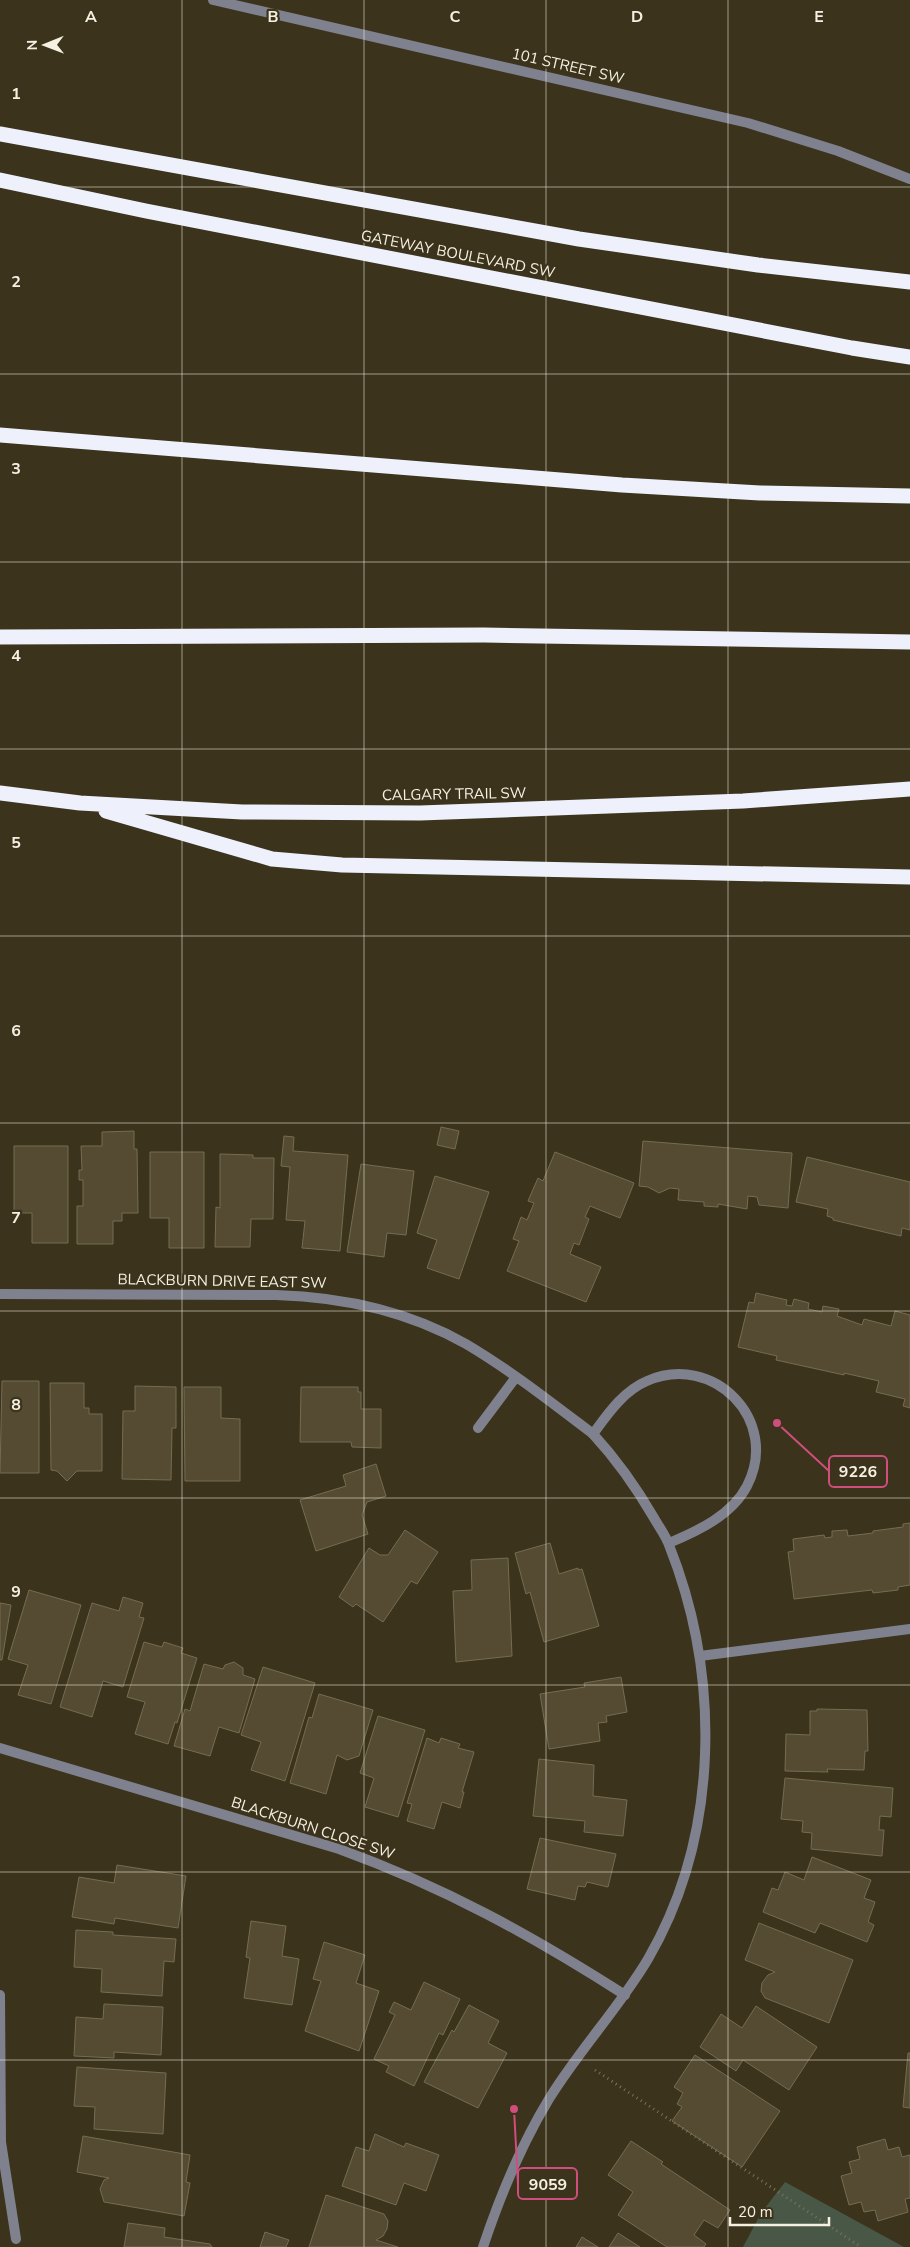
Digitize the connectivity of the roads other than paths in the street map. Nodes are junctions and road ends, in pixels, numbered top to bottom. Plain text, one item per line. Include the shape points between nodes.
1 (213, 0) edge
2 (0, 134) edge
3 (0, 180) edge
4 (910, 180) edge
5 (910, 282) edge
6 (910, 357) edge
7 (0, 435) edge
8 (910, 496) edge
9 (0, 637) edge
10 (910, 642) edge
11 (910, 789) edge
12 (0, 793) edge
13 (80, 803) junction
14 (910, 877) edge
15 (0, 1294) edge
16 (516, 1377) junction
17 (478, 1428) dead end
18 (593, 1434) junction
19 (669, 1543) junction
20 (910, 1629) edge
21 (700, 1656) junction
22 (0, 1748) edge
23 (0, 1994) edge
24 (625, 1995) junction
25 (16, 2239) dead end
26 (483, 2247) edge

1 - 4 street, 101 STREET SW via 748,123 838,150
2 - 5 highway via 579,239 758,265
3 - 6 highway, GATEWAY BOULEVARD SW
7 - 8 highway via 622,485 760,493
9 - 10 highway via 484,635
11 - 13 highway, CALGARY TRAIL SW via 743,802 420,813 242,812
12 - 13 highway, CALGARY TRAIL SW
13 - 14 highway via 272,859 342,865
15 - 16 street, BLACKBURN DRIVE EAST SW via 318,1296 351,1302 424,1325 465,1344
16 - 17 street
16 - 18 street, BLACKBURN DRIVE EAST SW
18 - 19 street, BLACKBURN DRIVE EAST SW via 617,1460
18 - 19 street via 615,1405 646,1381 675,1375 722,1386 742,1404 755,1432 757,1461 747,1487 725,1512 695,1532
19 - 21 street, BLACKBURN DRIVE EAST SW
20 - 21 street
21 - 24 street, BLACKBURN DRIVE EAST SW via 705,1720 704,1759 693,1846 670,1914
22 - 24 street, BLACKBURN CLOSE SW via 339,1848 390,1867 544,1943
23 - 25 street via 1,2142
24 - 26 street, BLACKBURN DRIVE EAST SW via 550,2098 529,2136

